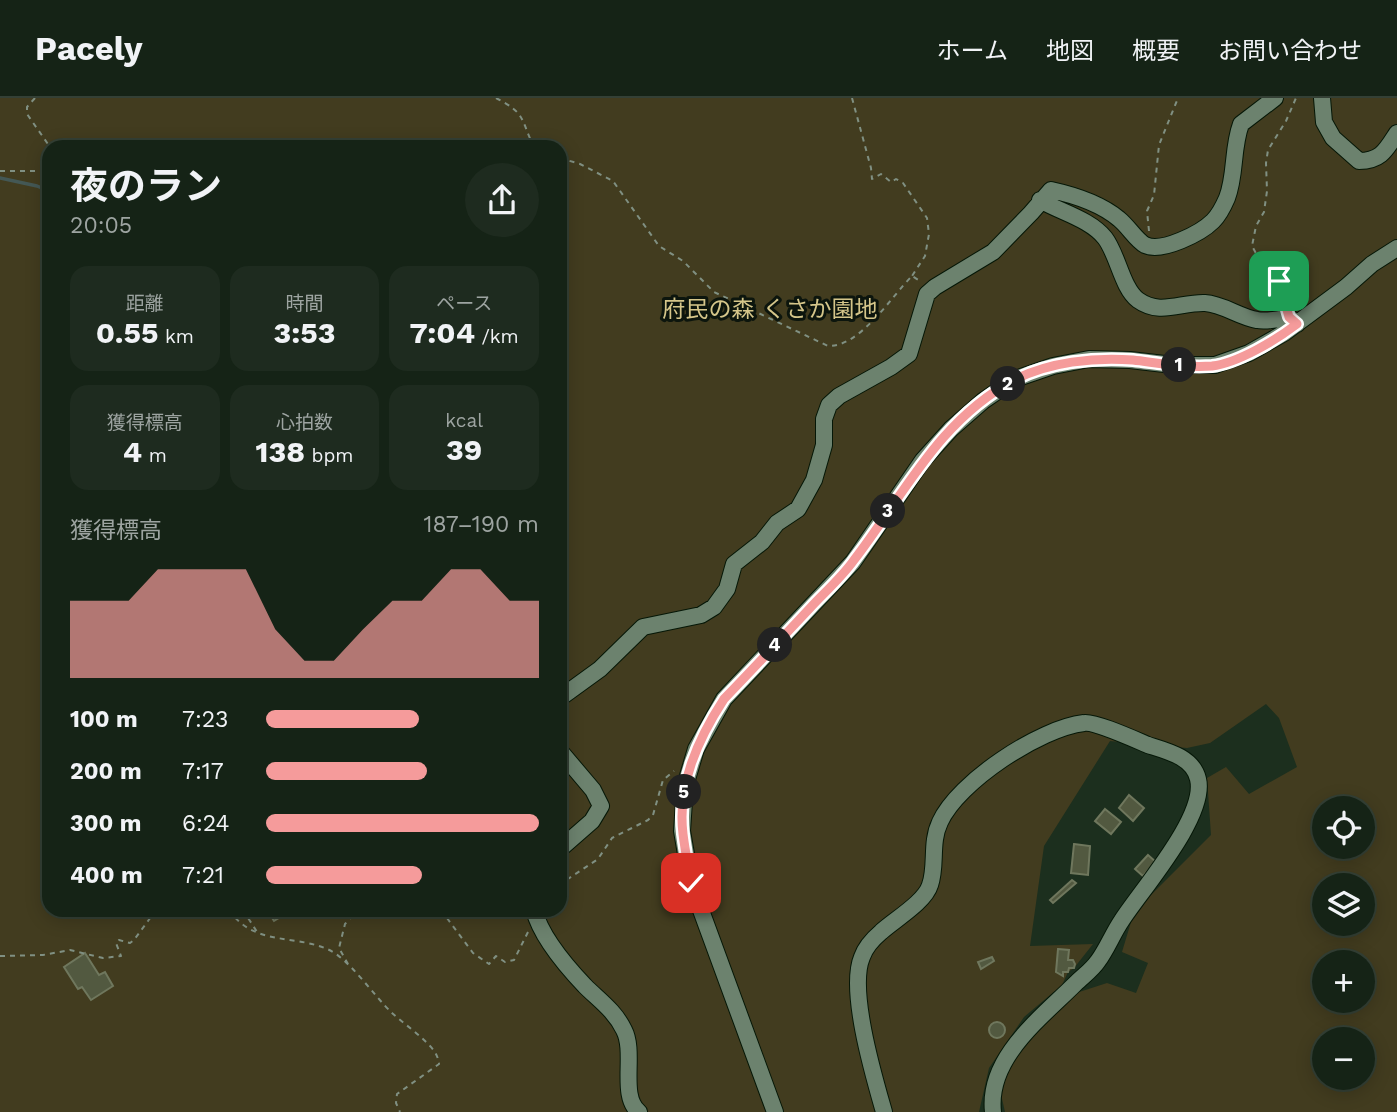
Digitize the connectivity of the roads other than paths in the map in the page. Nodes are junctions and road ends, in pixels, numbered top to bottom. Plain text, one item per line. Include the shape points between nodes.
1 (1275, 98) edge
2 (1322, 98) edge
3 (1397, 133) edge
4 (1040, 200) junction
5 (1397, 248) edge
6 (1293, 321) junction
7 (567, 693) edge
8 (567, 759) edge
9 (567, 843) edge
10 (537, 917) edge
11 (639, 1112) edge
12 (775, 1112) edge
13 (884, 1112) edge
14 (993, 1112) edge

1 - 4 street via 1241,124 1228,195 1213,222 1178,242 1157,248 1144,244 1107,210 1072,195 1051,190
2 - 3 street via 1324,122 1359,161 1371,161 1383,153
4 - 6 street via 1101,233 1134,297 1153,308 1212,304 1261,321
4 - 7 street via 993,252 927,294 909,354 829,405 814,480 798,509 734,564 727,589 714,607 701,615 643,628
5 - 6 street
6 - 12 street via 1249,353 1214,366 1089,359 1015,379 951,429 923,460 853,562 724,699 694,755 685,786 682,831 691,883
8 - 9 street via 601,806 592,821
10 - 11 street via 551,943 625,1031 628,1093
13 - 14 street via 866,1048 858,979 861,958 879,933 930,886 934,838 963,790 1050,732 1087,722 1191,763 1198,780 1197,803 1172,851 1097,962 1007,1055 994,1084

